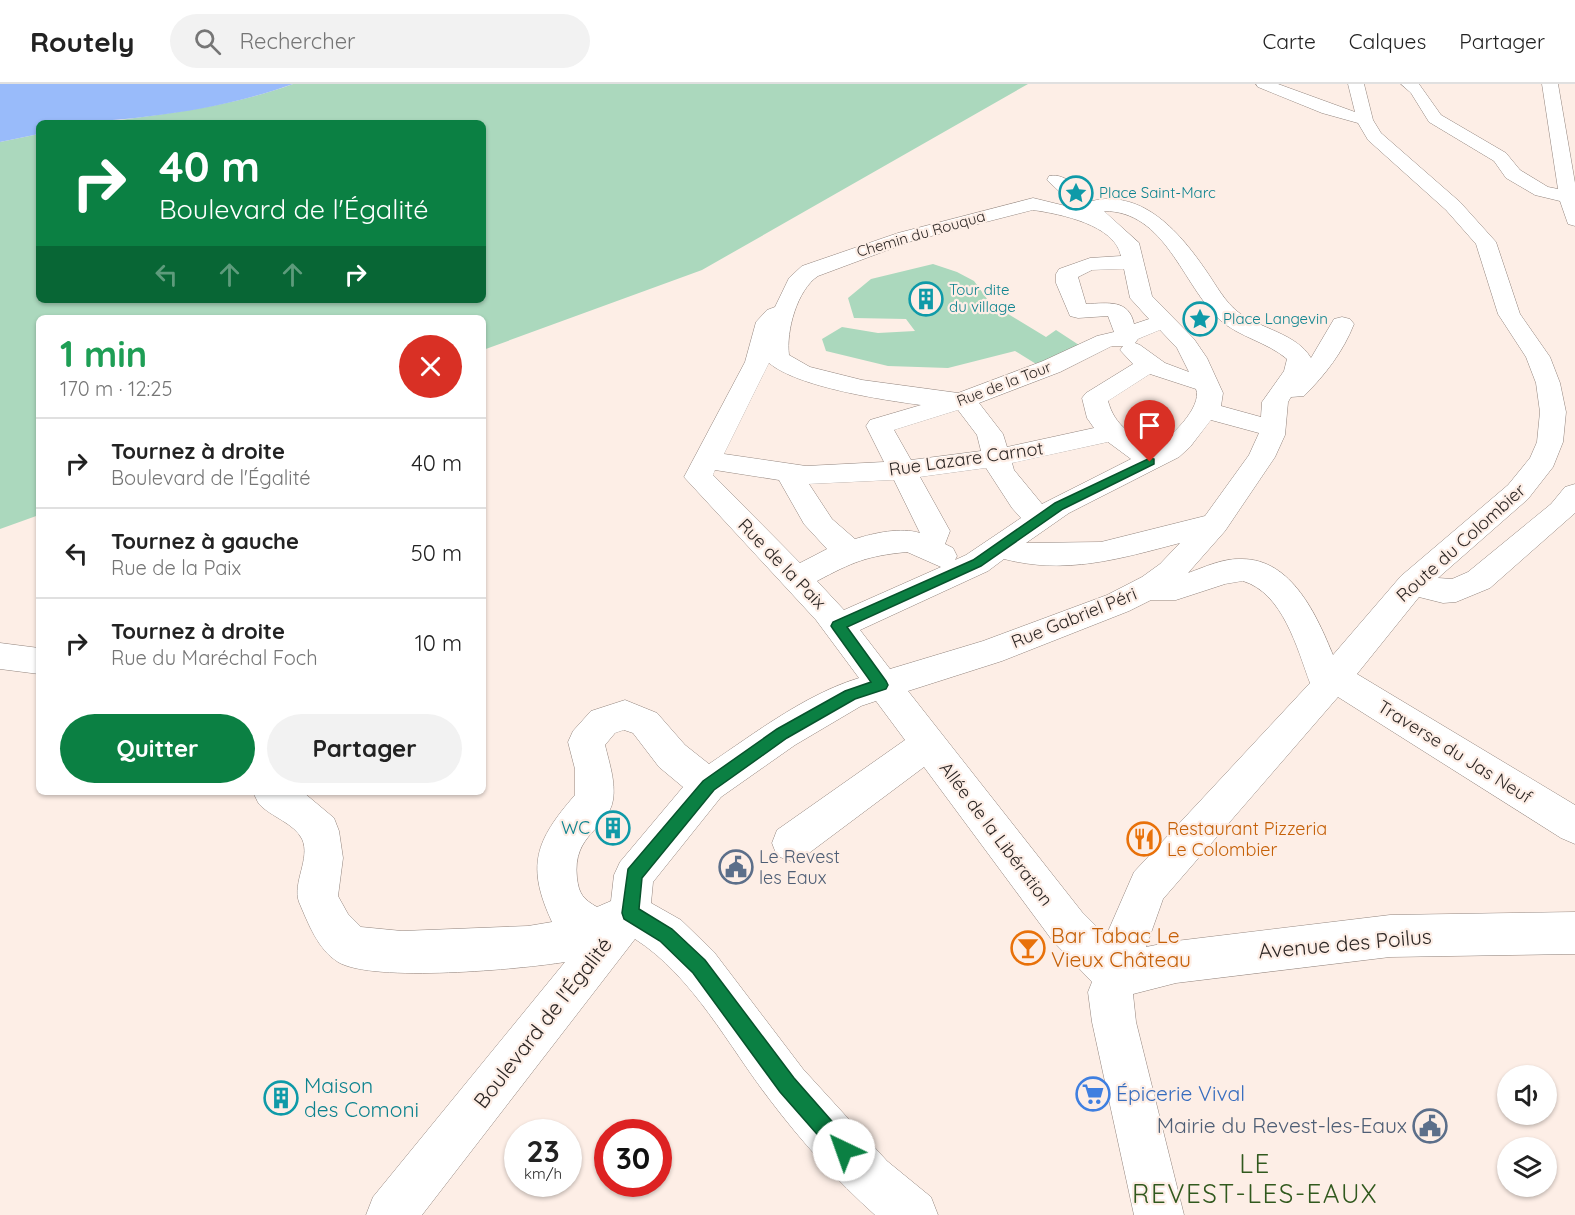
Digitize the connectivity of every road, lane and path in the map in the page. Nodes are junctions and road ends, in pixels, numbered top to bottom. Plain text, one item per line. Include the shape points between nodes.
1 (1264, 84) edge
2 (1356, 84) edge
3 (1409, 84) edge
4 (1550, 84) edge
5 (1365, 120) junction
6 (1056, 180) dead end
7 (1568, 196) junction
8 (1099, 216) junction
9 (1575, 220) edge
10 (1133, 262) junction
11 (786, 310) junction
12 (1163, 322) junction
13 (1342, 324) dead end
14 (1127, 335) junction
15 (1149, 364) junction
16 (1205, 383) junction
17 (964, 401) junction
18 (1275, 402) junction
19 (1206, 410) junction
20 (1273, 429) junction
21 (1114, 434) junction
22 (995, 458) junction
23 (1152, 460) junction
24 (702, 469) junction
25 (903, 470) junction
26 (780, 472) junction
27 (1575, 494) edge
28 (1041, 520) junction
29 (1564, 522) edge
30 (1215, 524) junction
31 (923, 546) junction
32 (1001, 548) junction
33 (851, 550) junction
34 (974, 564) junction
35 (796, 579) junction
36 (1412, 584) junction
37 (1147, 588) junction
38 (838, 626) junction
39 (0, 656) edge
40 (36, 661) edge
41 (1332, 682) junction
42 (881, 685) junction
43 (928, 744) junction
44 (708, 786) junction
45 (276, 795) edge
46 (1575, 826) edge
47 (792, 843) dead end
48 (612, 921) junction
49 (1575, 933) edge
50 (1118, 978) junction
51 (391, 1215) edge
52 (913, 1215) edge
53 (1159, 1215) edge

1 - 5 street
2 - 5 street, Route du Colombier
3 - 7 street via 1418,90 1435,118 1500,158 1513,174 1542,190
4 - 7 street
5 - 36 street, Route du Colombier via 1385,148 1453,206 1486,242 1509,314 1543,368 1553,412 1550,442 1538,469 1518,492
6 - 8 street
7 - 9 street
8 - 10 street via 1129,243
8 - 11 street, Chemin du Rouqua via 1039,204 905,237 823,265 800,278
8 - 18 street, Rue Gabriel Péri via 1099,205 1120,207 1153,221 1186,257 1226,313 1297,354 1296,371
10 - 12 street via 1142,298
10 - 14 street via 1090,264 1067,274 1078,311 1113,309 1121,315
11 - 17 street, Chemin du Rouqua via 775,338 777,358 789,367 873,392
11 - 24 street via 768,322 757,362
12 - 14 street, Rue de la Tour
12 - 16 street via 1191,351
13 - 18 street via 1307,380 1292,394
14 - 15 street via 1129,346
14 - 17 street, Rue de la Tour via 1106,339 1088,351
15 - 16 street
15 - 21 street via 1095,398 1100,418
16 - 19 street via 1210,393
17 - 22 street via 990,434
17 - 25 street, Rue de la Tour via 879,426
18 - 20 street, Rue Gabriel Péri
19 - 20 street
19 - 23 street via 1181,441
20 - 30 street, Rue Gabriel Péri via 1253,469
21 - 22 street, Rue Lazare Carnot
21 - 23 street
22 - 25 street, Rue Lazare Carnot
22 - 28 street via 1010,485
23 - 28 street via 1072,498
24 - 26 street
24 - 35 street, Rue de la Paix
25 - 26 street, Rue Lazare Carnot via 806,475
25 - 31 street via 935,531 933,539
26 - 33 street via 807,509
27 - 29 street
28 - 32 street
29 - 36 street via 1467,586 1443,591
30 - 32 street via 1101,553 1041,555
30 - 37 street, Rue Gabriel Péri via 1171,572
31 - 33 street via 903,541
31 - 34 street
32 - 34 street
33 - 35 street
34 - 38 street
35 - 38 street, Rue de la Paix
36 - 41 street, Route du Colombier
37 - 41 street via 1178,590 1236,568 1258,573 1294,606
37 - 42 street, Rue Gabriel Péri via 990,652
38 - 42 street, Rue de la Paix
39 - 40 street
41 - 46 street, Traverse du Jas Neuf
41 - 50 street, Route du Colombier via 1148,886 1128,937
42 - 43 street, Allée de la Libération
42 - 44 street via 850,695 782,734
43 - 47 street
43 - 50 street, Allée de la Libération
44 - 48 street via 634,875
44 - 48 street via 672,756 645,723 625,715 603,721 586,742 593,769 594,801 565,834 556,866 559,893 568,912
45 - 48 street via 320,831 323,858 318,898 333,928 352,947 402,952 528,947 569,939
48 - 51 street, Boulevard de l'Égalité
48 - 52 street via 666,935 699,967 823,1127 870,1178
49 - 50 street, Avenue des Poilus via 1390,936 1176,962
50 - 53 street, Route du Colombier via 1110,992 1114,1022

